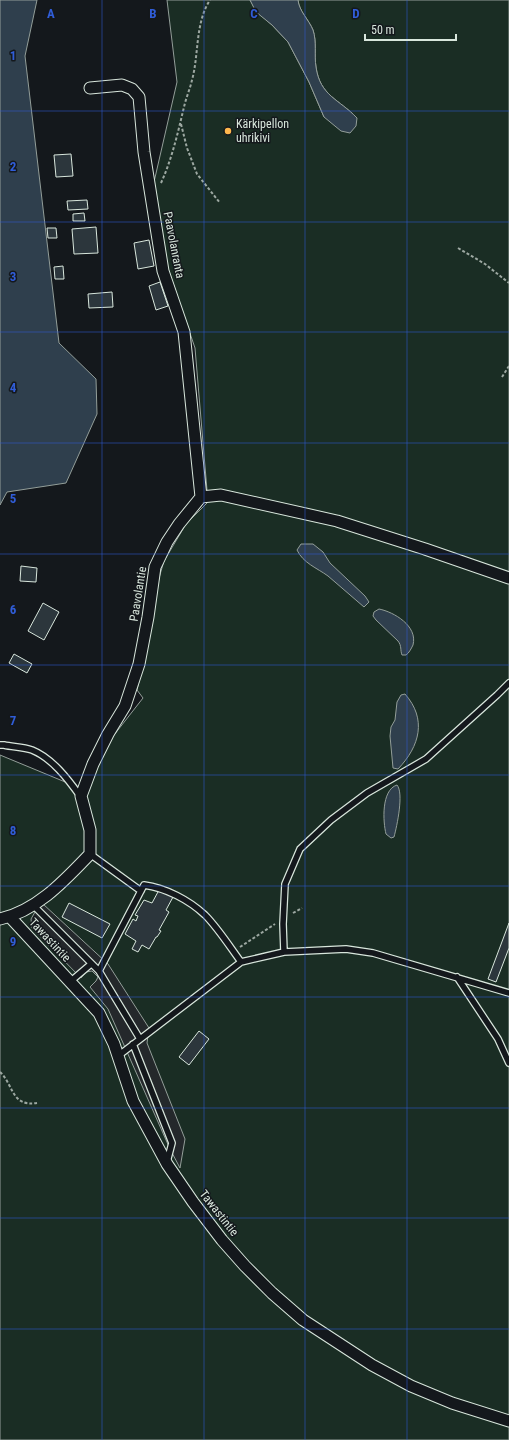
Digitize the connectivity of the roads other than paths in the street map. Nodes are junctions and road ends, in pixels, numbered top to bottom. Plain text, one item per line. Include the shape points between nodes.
1 (90, 88) dead end
2 (201, 497) junction
3 (509, 578) edge
4 (509, 683) edge
5 (0, 745) edge
6 (80, 796) junction
7 (90, 854) junction
8 (142, 890) junction
9 (33, 905) junction
10 (5, 918) edge
11 (284, 952) junction
12 (241, 962) junction
13 (91, 964) junction
14 (99, 971) junction
15 (457, 977) junction
16 (71, 981) junction
17 (509, 993) edge
18 (140, 1039) junction
19 (133, 1044) junction
20 (118, 1056) junction
21 (509, 1063) edge
22 (167, 1164) junction
23 (509, 1421) edge

1 - 2 street, Paavolanranta via 122,85 132,89 138,97 163,271 184,332
2 - 3 street via 221,495 337,521
2 - 6 street, Paavolantie via 178,524 155,567 139,664 125,706 108,734
4 - 11 lane via 426,759 367,793 331,820 300,849 285,884
5 - 6 lane via 33,750 66,776
6 - 7 street via 90,830
7 - 8 lane
7 - 9 street via 59,886
8 - 12 lane via 144,885 158,887 191,904 205,916
8 - 14 lane
9 - 10 street
9 - 13 lane
10 - 16 street, Tawastintie
11 - 12 lane
11 - 15 lane via 346,949 373,953
12 - 18 lane
13 - 14 lane
13 - 16 lane
14 - 18 lane
15 - 17 lane
15 - 21 lane via 498,1039
16 - 20 street, Tawastintie via 99,1013
18 - 19 lane
19 - 20 lane
19 - 22 lane via 172,1143
20 - 22 street, Tawastintie via 133,1101
22 - 23 street, Tawastintie via 222,1240 272,1293 302,1320 410,1386 452,1404

